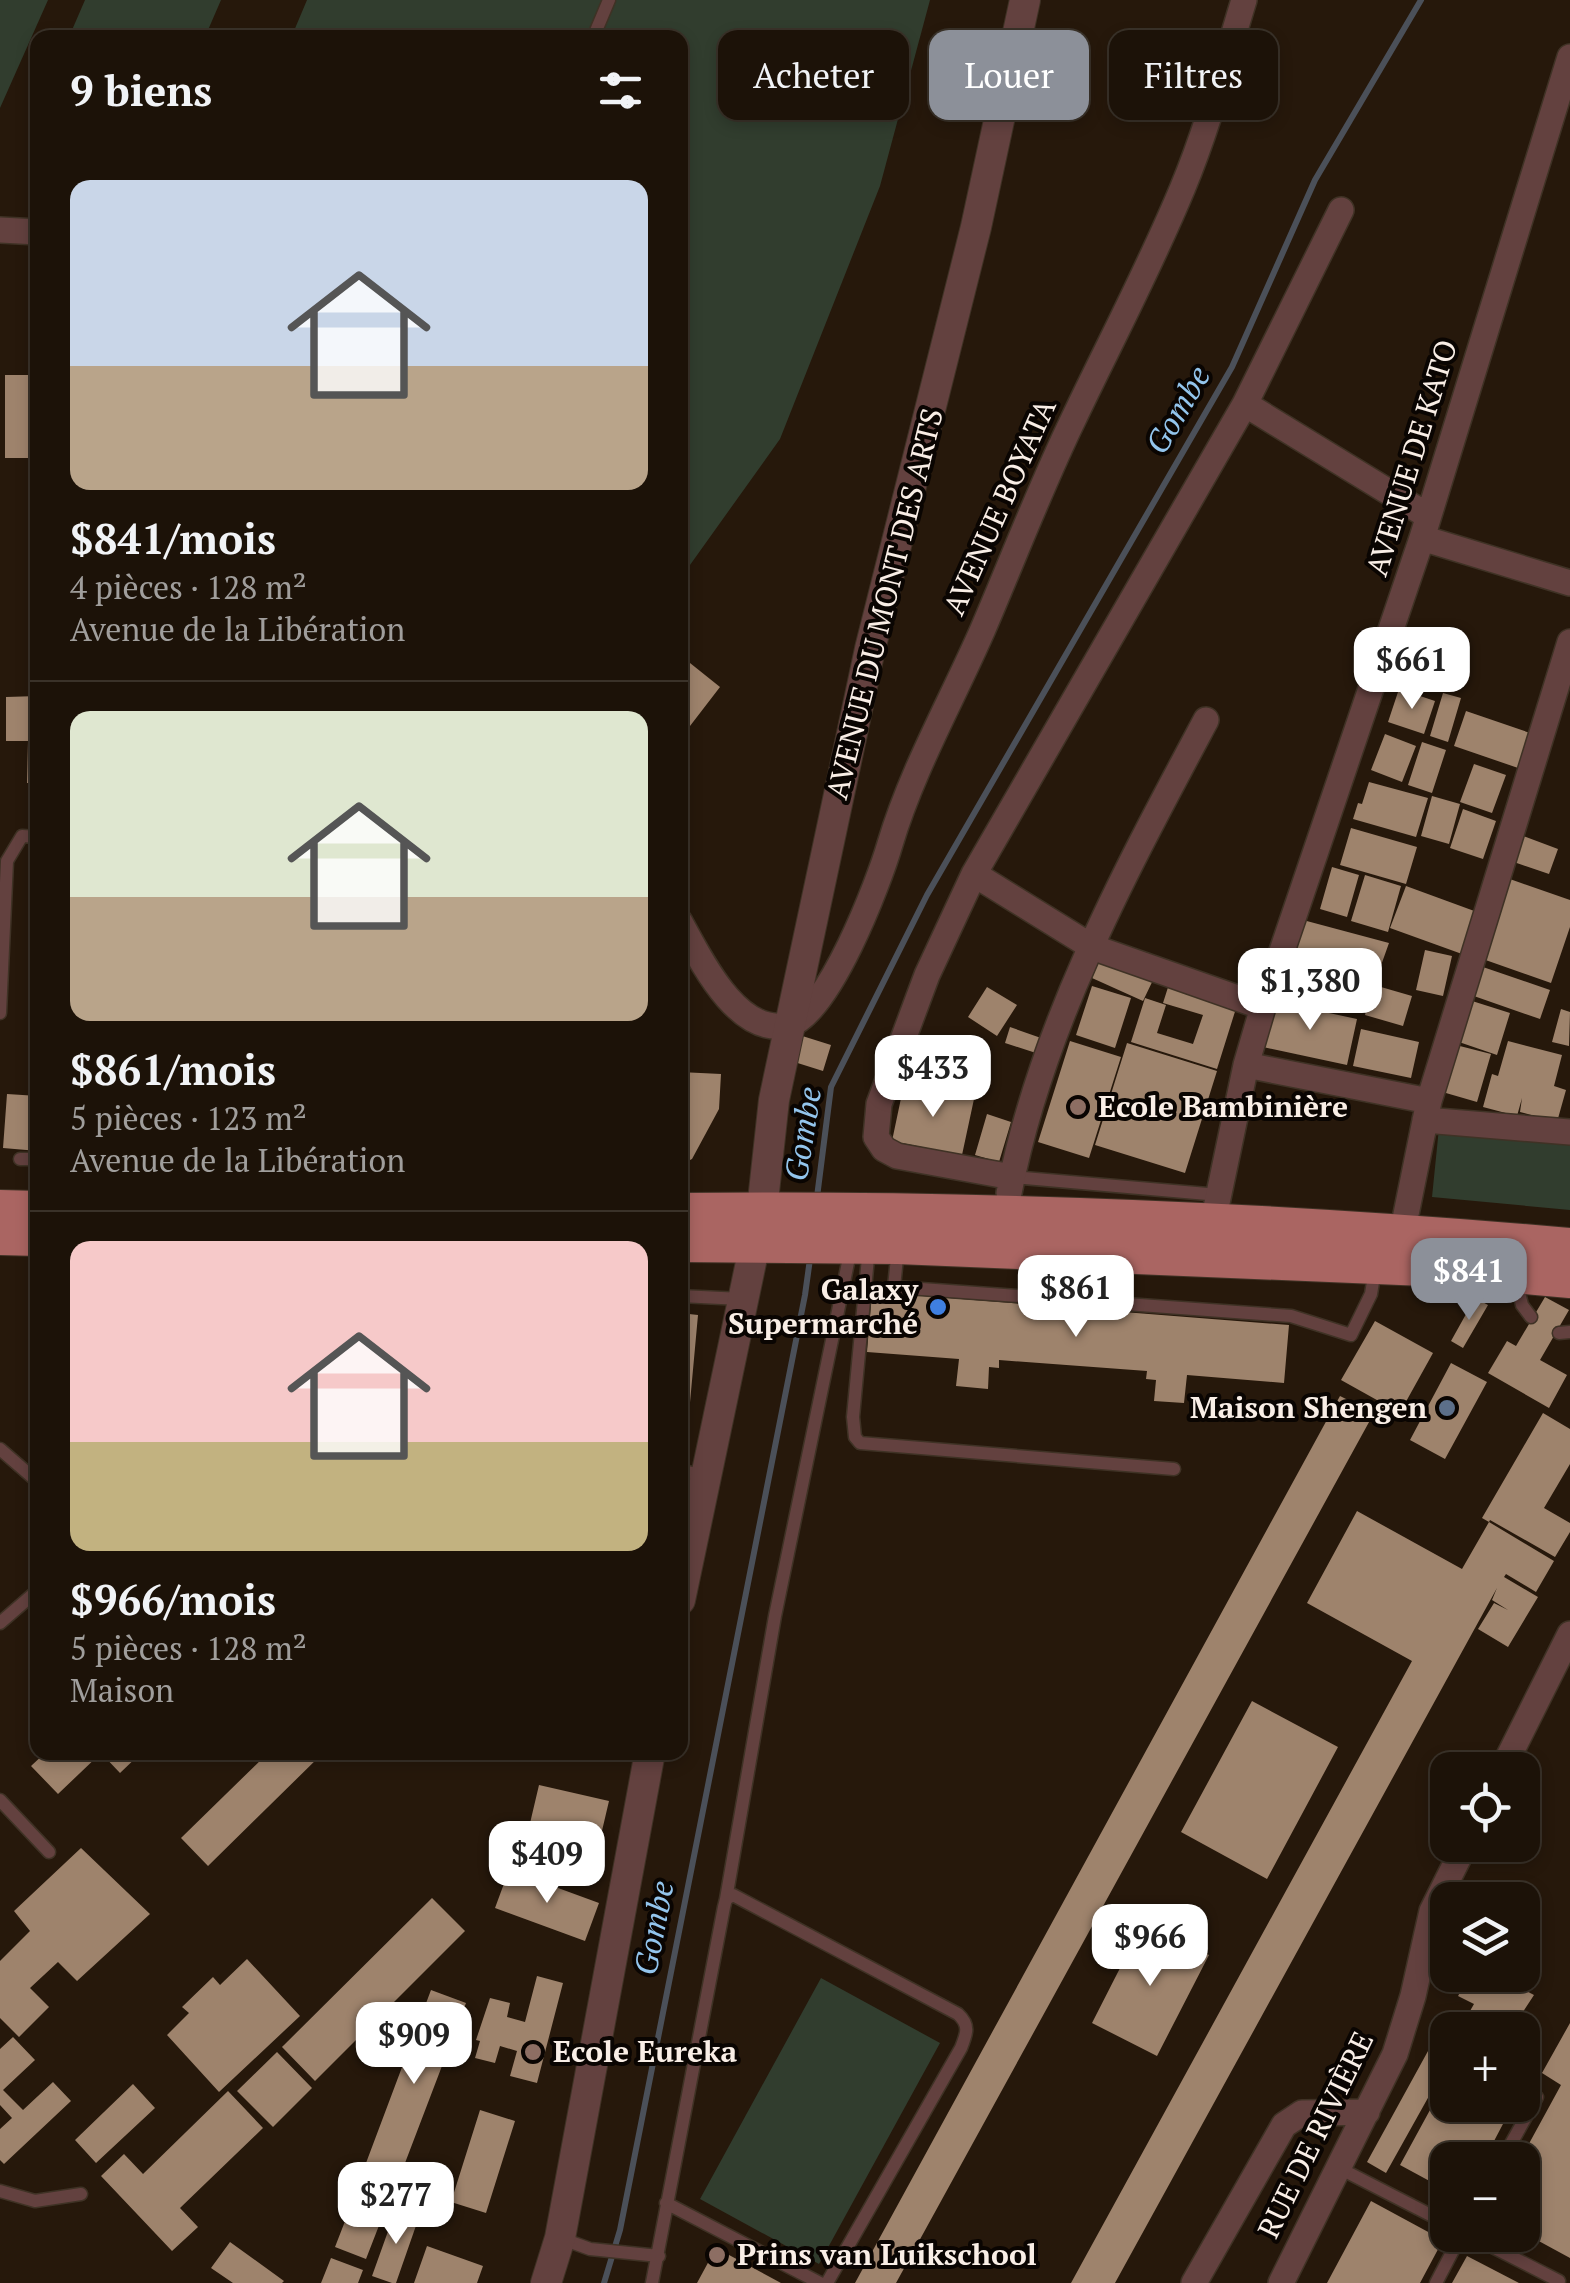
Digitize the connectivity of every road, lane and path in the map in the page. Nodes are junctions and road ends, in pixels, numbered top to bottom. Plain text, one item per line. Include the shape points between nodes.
1 (609, 0) edge
2 (1025, 0) edge
3 (1244, 0) edge
4 (596, 30) edge
5 (1570, 58) edge
6 (1341, 210) dead end
7 (0, 230) edge
8 (30, 232) edge
9 (1245, 404) junction
10 (1426, 527) junction
11 (1570, 583) edge
12 (1570, 642) edge
13 (1206, 720) dead end
14 (30, 836) edge
15 (974, 874) junction
16 (688, 936) edge
17 (1092, 946) junction
18 (1263, 1007) junction
19 (0, 1013) edge
20 (789, 1026) junction
21 (1246, 1065) junction
22 (1427, 1110) junction
23 (1570, 1132) edge
24 (30, 1159) edge
25 (20, 1160) dead end
26 (1009, 1195) junction
27 (1216, 1208) junction
28 (0, 1209) edge
29 (30, 1210) edge
30 (688, 1213) edge
31 (773, 1227) junction
32 (1402, 1234) junction
33 (0, 1236) edge
34 (30, 1237) edge
35 (862, 1238) junction
36 (688, 1242) edge
37 (1570, 1246) edge
38 (1375, 1265) junction
39 (1514, 1274) junction
40 (1570, 1279) edge
41 (688, 1296) edge
42 (742, 1299) junction
43 (1531, 1317) dead end
44 (0, 1449) edge
45 (1174, 1469) dead end
46 (692, 1473) edge
47 (30, 1475) edge
48 (688, 1515) edge
49 (30, 1597) edge
50 (0, 1623) edge
51 (1570, 1634) edge
52 (1511, 1752) edge
53 (649, 1760) edge
54 (0, 1800) edge
55 (49, 1852) dead end
56 (1456, 1862) edge
57 (726, 1899) junction
58 (1367, 2112) junction
59 (1339, 2168) junction
60 (0, 2191) edge
61 (80, 2194) dead end
62 (666, 2203) junction
63 (1430, 2215) edge
64 (560, 2238) junction
65 (1452, 2252) edge
66 (1502, 2252) edge
67 (659, 2256) junction
68 (1559, 2281) edge
69 (546, 2283) edge
70 (652, 2283) edge
71 (824, 2283) edge
72 (1194, 2283) edge
73 (1281, 2283) edge
74 (1436, 2283) edge

1 - 4 lane
2 - 20 street, AVENUE DU MONT DES ARTS via 972,245 870,649
3 - 20 street, AVENUE BOYATA via 1184,184 923,760 864,920 823,990
5 - 10 street, AVENUE DE KATO
6 - 9 street
7 - 8 street
9 - 10 street
9 - 15 street
10 - 11 street
10 - 18 street, AVENUE DE KATO
12 - 22 street
13 - 17 street
14 - 19 lane via 22,836 7,860
15 - 17 street
15 - 26 street via 920,993 879,1104 876,1136 897,1156
16 - 20 street via 741,1012 762,1024
17 - 18 street
17 - 26 street via 1019,1145
18 - 21 street, AVENUE DE KATO
20 - 31 street, AVENUE DU MONT DES ARTS via 774,1100
21 - 22 street
21 - 27 street, AVENUE DE KATO
22 - 23 street
22 - 32 street
24 - 25 lane
26 - 27 main road
26 - 35 main road
27 - 32 main road
28 - 29 main road
30 - 31 main road
31 - 35 main road
31 - 36 main road
31 - 42 street, AVENUE DU MONT DES ARTS
32 - 37 main road
33 - 34 main road
35 - 38 main road
35 - 38 lane via 894,1287 1290,1316 1351,1335 1372,1294
35 - 45 lane via 852,1417 860,1443
35 - 57 lane via 776,1616
38 - 39 main road
39 - 40 main road
39 - 43 lane
41 - 42 lane
42 - 46 street, AVENUE DU MONT DES ARTS
44 - 47 lane
46 - 48 street, AVENUE DU MONT DES ARTS
49 - 50 lane
51 - 52 street
53 - 64 street
54 - 55 lane
56 - 58 street, RUE DE RIVIÈRE via 1432,1911 1395,2054
57 - 62 lane
57 - 71 lane via 741,1897 966,2020 961,2048
58 - 59 street, RUE DE RIVIÈRE
58 - 72 street via 1302,2112 1284,2125
59 - 63 lane
59 - 73 street, RUE DE RIVIÈRE
60 - 61 lane via 35,2201
62 - 67 lane
62 - 71 lane
64 - 67 lane via 590,2249
64 - 69 street
65 - 74 lane
66 - 68 lane
67 - 70 lane

